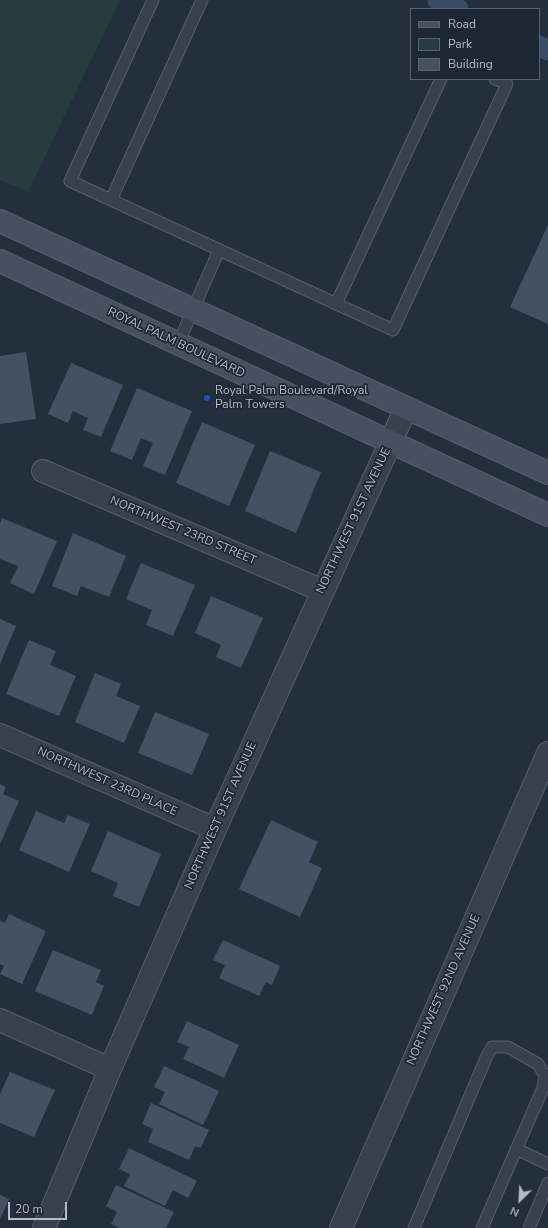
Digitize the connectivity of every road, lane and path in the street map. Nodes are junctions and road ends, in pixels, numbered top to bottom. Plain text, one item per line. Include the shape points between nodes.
1 (153, 0) edge
2 (202, 0) edge
3 (441, 80) edge
4 (497, 80) edge
5 (111, 200) junction
6 (0, 221) edge
7 (219, 250) junction
8 (0, 261) edge
9 (336, 304) junction
10 (193, 310) junction
11 (178, 344) junction
12 (406, 408) junction
13 (391, 442) junction
14 (43, 472) dead end
15 (548, 473) edge
16 (548, 515) edge
17 (323, 591) junction
18 (0, 735) edge
19 (548, 753) edge
20 (215, 829) junction
21 (0, 1020) edge
22 (110, 1069) junction
23 (516, 1149) junction
24 (548, 1164) edge
25 (548, 1183) edge
26 (44, 1228) edge
27 (341, 1228) edge
28 (414, 1228) edge
29 (482, 1228) edge
30 (529, 1228) edge

1 - 5 lane via 70,181
2 - 5 lane
3 - 9 lane
4 - 9 lane via 507,84 393,330
5 - 7 lane
6 - 10 main road
7 - 9 lane
7 - 10 lane
8 - 11 main road, ROYAL PALM BOULEVARD
10 - 11 lane
10 - 12 main road
11 - 13 main road, ROYAL PALM BOULEVARD
12 - 13 street, NORTHWEST 91ST AVENUE
12 - 15 main road
13 - 16 main road, ROYAL PALM BOULEVARD
13 - 17 street, NORTHWEST 91ST AVENUE
14 - 17 street, NORTHWEST 23RD STREET
17 - 20 street, NORTHWEST 91ST AVENUE
18 - 20 street, NORTHWEST 23RD PLACE
19 - 27 street, NORTHWEST 92ND AVENUE
20 - 22 street, NORTHWEST 91ST AVENUE
21 - 22 street
22 - 26 street, NORTHWEST 91ST AVENUE
23 - 24 lane
23 - 28 lane via 543,1088 545,1076 538,1064 508,1047 492,1046
23 - 29 lane
25 - 30 lane

